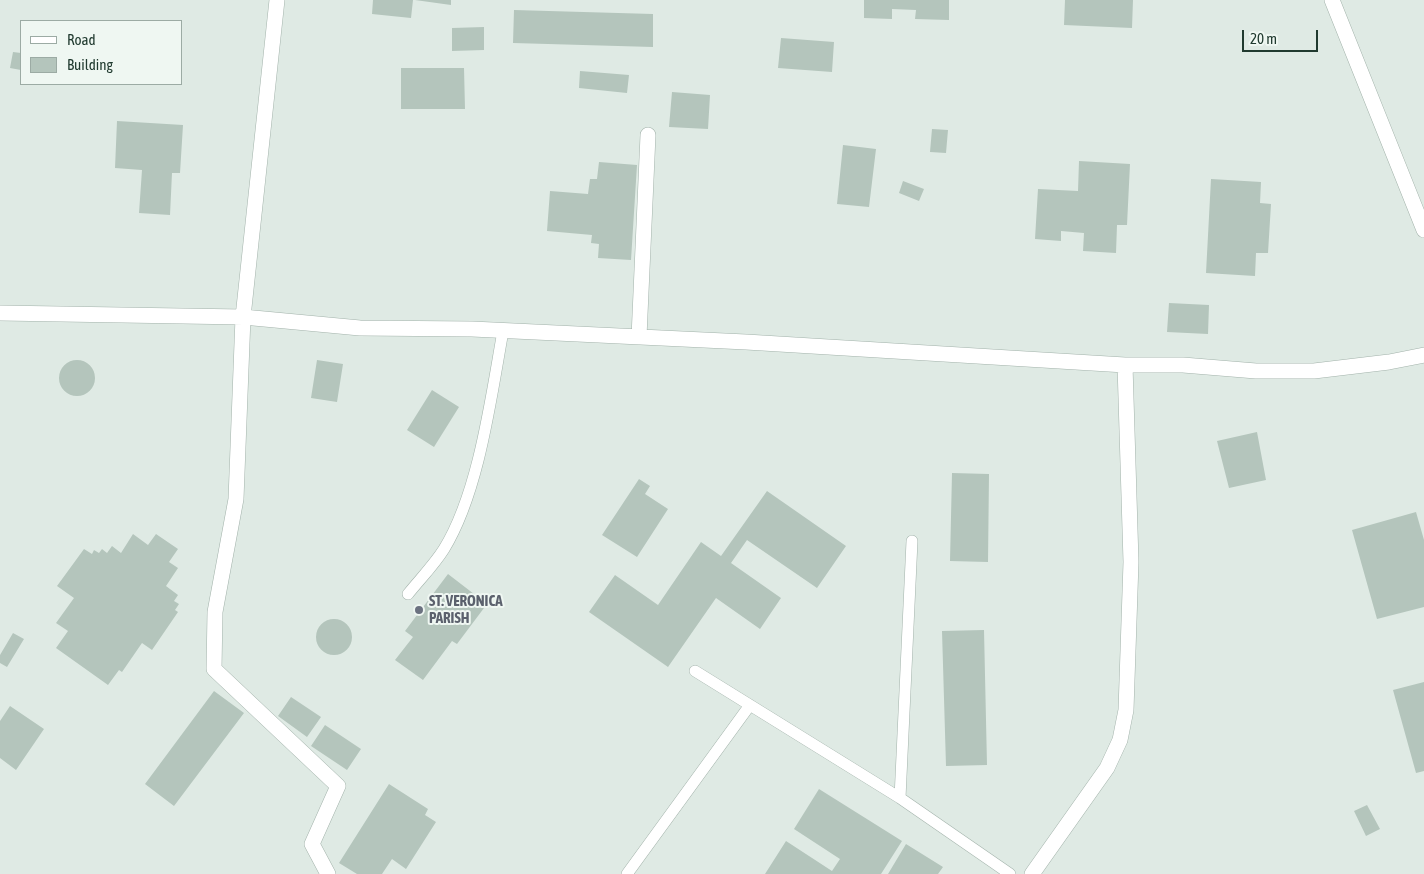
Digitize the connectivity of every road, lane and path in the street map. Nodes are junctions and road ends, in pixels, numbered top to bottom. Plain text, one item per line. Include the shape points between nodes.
1 (277, 0) edge
2 (1332, 0) edge
3 (648, 135) dead end
4 (1424, 230) edge
5 (0, 313) edge
6 (244, 317) junction
7 (503, 331) junction
8 (638, 337) junction
9 (1424, 355) edge
10 (1125, 365) junction
11 (912, 541) dead end
12 (408, 594) dead end
13 (695, 670) dead end
14 (750, 705) junction
15 (900, 798) junction
16 (328, 874) edge
17 (627, 874) edge
18 (1010, 874) edge
19 (1032, 874) edge

1 - 6 street
2 - 4 street
3 - 8 street
5 - 6 street
6 - 7 street via 360,328
6 - 16 street via 236,499 215,612 214,669 338,786 312,844
7 - 8 street
7 - 12 lane via 488,416 464,509 444,549
8 - 10 street
9 - 10 street via 1314,371
10 - 19 street via 1131,562 1126,710 1120,740 1107,768
11 - 15 lane
13 - 14 lane
14 - 15 lane
14 - 17 lane
15 - 18 lane

